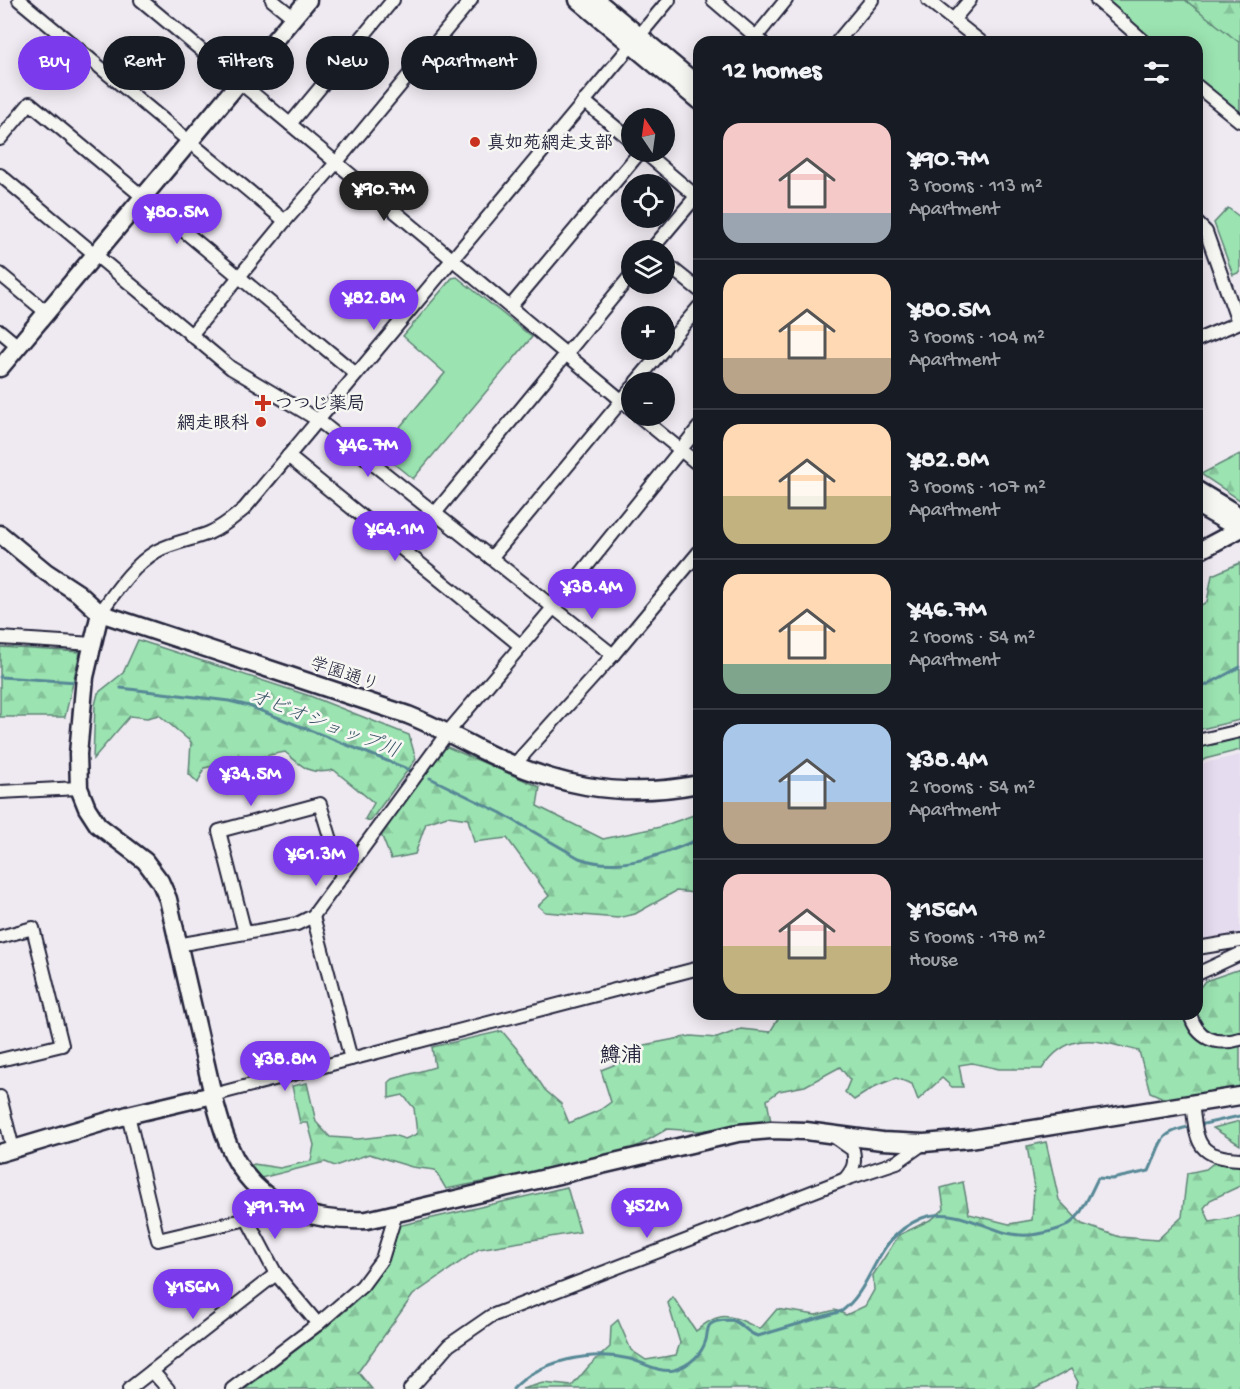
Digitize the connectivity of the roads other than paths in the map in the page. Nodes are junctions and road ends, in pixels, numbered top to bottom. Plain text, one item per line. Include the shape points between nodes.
1 (21, 0) edge
2 (141, 0) edge
3 (272, 0) edge
4 (308, 0) edge
5 (393, 0) edge
6 (471, 0) edge
7 (578, 0) edge
8 (596, 0) edge
9 (669, 0) edge
10 (713, 0) edge
11 (786, 0) edge
12 (872, 0) edge
13 (928, 0) edge
14 (970, 0) edge
15 (1097, 0) edge
16 (293, 17) junction
17 (953, 20) junction
18 (277, 36) edge
19 (755, 36) edge
20 (761, 36) edge
21 (842, 36) edge
22 (973, 36) edge
23 (1138, 36) edge
24 (635, 41) junction
25 (197, 47) edge
26 (693, 82) edge
27 (232, 90) edge
28 (249, 90) edge
29 (1203, 91) edge
30 (693, 95) edge
31 (584, 101) junction
32 (1240, 121) edge
33 (290, 124) junction
34 (621, 132) edge
35 (0, 140) edge
36 (189, 142) junction
37 (633, 162) edge
38 (655, 162) edge
39 (336, 163) junction
40 (0, 174) edge
41 (693, 190) edge
42 (142, 197) junction
43 (693, 200) edge
44 (285, 221) junction
45 (1203, 229) edge
46 (659, 240) edge
47 (95, 254) junction
48 (452, 259) junction
49 (675, 271) edge
50 (0, 274) edge
51 (238, 277) junction
52 (693, 285) edge
53 (621, 287) edge
54 (510, 307) junction
55 (46, 312) junction
56 (693, 314) edge
57 (1239, 322) edge
58 (0, 331) edge
59 (191, 335) junction
60 (675, 336) edge
61 (1203, 337) edge
62 (18, 346) junction
63 (565, 353) junction
64 (655, 360) edge
65 (0, 368) edge
66 (644, 372) edge
67 (356, 374) junction
68 (621, 400) joint
69 (318, 420) junction
70 (651, 426) edge
71 (693, 434) edge
72 (680, 450) junction
73 (288, 456) junction
74 (693, 460) edge
75 (1203, 494) edge
76 (1203, 508) edge
77 (436, 512) junction
78 (1240, 518) edge
79 (1240, 524) edge
80 (1240, 529) edge
81 (0, 534) edge
82 (1203, 549) edge
83 (491, 558) junction
84 (693, 559) edge
85 (553, 608) junction
86 (100, 613) junction
87 (0, 638) edge
88 (93, 644) junction
89 (521, 646) junction
90 (613, 655) junction
91 (1240, 730) edge
92 (448, 732) junction
93 (1203, 739) edge
94 (515, 764) junction
95 (693, 785) edge
96 (79, 788) junction
97 (0, 792) edge
98 (342, 876) junction
99 (313, 916) junction
100 (245, 933) junction
101 (0, 937) edge
102 (1240, 941) edge
103 (177, 945) junction
104 (1203, 947) edge
105 (1240, 954) edge
106 (693, 970) edge
107 (1203, 971) edge
108 (1192, 1020) edge
109 (1240, 1039) edge
110 (351, 1059) junction
111 (0, 1060) edge
112 (213, 1095) junction
113 (1240, 1096) edge
114 (0, 1097) edge
115 (1192, 1103) junction
116 (128, 1115) junction
117 (829, 1134) junction
118 (924, 1143) junction
119 (7, 1151) edge
120 (1240, 1159) edge
121 (843, 1180) junction
122 (267, 1195) junction
123 (396, 1213) junction
124 (247, 1219) junction
125 (276, 1274) junction
126 (318, 1324) junction
127 (153, 1371) junction
128 (129, 1389) edge
129 (168, 1389) edge
130 (232, 1389) edge
131 (410, 1389) edge

1 - 36 street
2 - 25 street
3 - 16 street
4 - 16 street
5 - 33 street
6 - 39 street
7 - 24 street
8 - 24 street
9 - 24 street
10 - 19 street
11 - 20 street
12 - 21 street
13 - 17 street
14 - 17 street
15 - 23 street
16 - 18 street
17 - 22 street
24 - 26 street
24 - 30 street
24 - 31 street
27 - 36 street
28 - 33 street
29 - 32 street
31 - 34 street
31 - 48 street
33 - 39 street
35 - 42 street via 30,103
36 - 42 street
36 - 44 street
37 - 54 street
38 - 41 street
39 - 44 street
39 - 48 street
40 - 47 street
42 - 47 street
42 - 51 street
43 - 46 street
44 - 51 street
45 - 57 street
47 - 55 street
47 - 59 street
48 - 54 street
48 - 67 street
49 - 52 street
50 - 55 street
51 - 59 street
51 - 67 street
53 - 63 street
54 - 63 street
55 - 62 street
56 - 60 street
57 - 61 street
58 - 62 street
59 - 69 street via 231,368
62 - 65 street
63 - 68 street
63 - 77 street
64 - 66 street
67 - 69 street
68 - 83 street
69 - 73 street
69 - 77 street
70 - 72 street
71 - 72 street
72 - 74 street
72 - 85 street
73 - 86 street via 244,509 210,533 157,551 117,589
73 - 89 street
75 - 78 street
76 - 79 street via 1225,521
77 - 83 street
80 - 82 street
81 - 86 street, 学園通り
83 - 85 street
84 - 90 street
85 - 89 street
85 - 90 street
86 - 88 street
86 - 92 street, 学園通り via 354,696
87 - 88 street
88 - 96 street via 79,727
89 - 92 street
90 - 94 street
91 - 93 street
92 - 94 street, 学園通り
92 - 98 street
94 - 95 street, 学園通り via 543,776 600,789 658,791
96 - 97 street
96 - 103 street via 98,825 145,861 160,881 168,899
98 - 99 street
98 - 100 street via 320,804 219,831
99 - 100 street via 297,924
99 - 110 street
100 - 103 street
101 - 111 street via 33,928 62,1045
102 - 104 street
103 - 112 street
105 - 107 street
106 - 110 street
108 - 109 street via 1203,1037 1219,1042
110 - 112 street
112 - 116 street
112 - 122 street via 237,1162
113 - 115 street
114 - 119 street
115 - 118 street
115 - 120 street via 1198,1140 1207,1153
116 - 119 street
116 - 124 street via 158,1240
117 - 118 street
117 - 121 street via 853,1150 853,1170
117 - 123 street via 771,1130 738,1133
118 - 121 street via 897,1162
121 - 131 street via 491,1316 449,1345
122 - 123 street via 294,1211 329,1220 367,1220
122 - 124 street
123 - 126 street via 382,1259 362,1286
124 - 125 street
125 - 126 street
125 - 127 street
126 - 130 street
127 - 128 street
127 - 129 street

